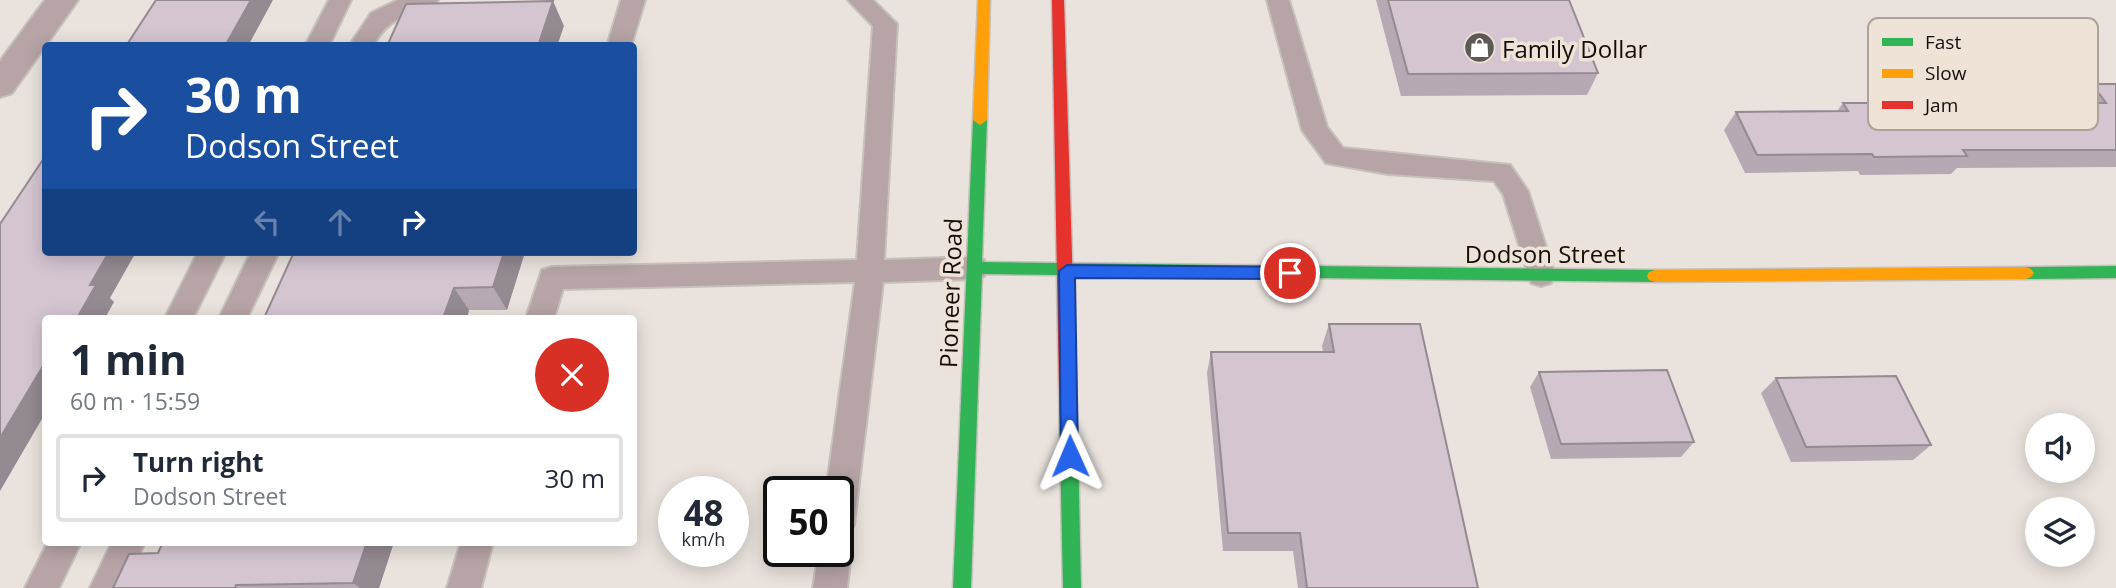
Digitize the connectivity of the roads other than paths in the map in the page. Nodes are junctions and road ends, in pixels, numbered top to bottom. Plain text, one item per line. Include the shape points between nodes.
1 (62, 0) edge
2 (340, 0) edge
3 (427, 0) edge
4 (620, 0) edge
5 (633, 0) edge
6 (859, 0) edge
7 (984, 0) edge
8 (1058, 0) edge
9 (1278, 0) edge
10 (319, 42) edge
11 (363, 42) edge
12 (620, 42) edge
13 (0, 85) edge
14 (210, 256) edge
15 (263, 256) edge
16 (556, 265) edge
17 (974, 268) junction
18 (870, 271) junction
19 (1067, 271) junction
20 (2116, 272) edge
21 (1541, 275) junction
22 (180, 315) edge
23 (234, 315) edge
24 (541, 315) edge
25 (844, 476) edge
26 (63, 546) edge
27 (127, 546) edge
28 (476, 546) edge
29 (833, 567) edge
30 (42, 588) edge
31 (107, 588) edge
32 (464, 588) edge
33 (830, 588) edge
34 (962, 588) edge
35 (1072, 588) edge

1 - 13 street
2 - 10 lane
3 - 11 lane via 393,9 372,22
4 - 5 lane
5 - 12 lane
6 - 18 lane via 885,24
7 - 17 main road, Pioneer Road
8 - 19 main road
9 - 21 lane via 1315,130 1335,156 1501,172 1515,191
14 - 22 lane
15 - 23 lane
16 - 18 lane
16 - 24 lane
17 - 18 lane
17 - 19 main road, Dodson Street
17 - 34 main road, Pioneer Road
18 - 25 lane
19 - 21 main road, Dodson Street
19 - 35 main road
20 - 21 main road, Dodson Street
26 - 30 lane
27 - 31 lane
28 - 32 lane
29 - 33 lane

